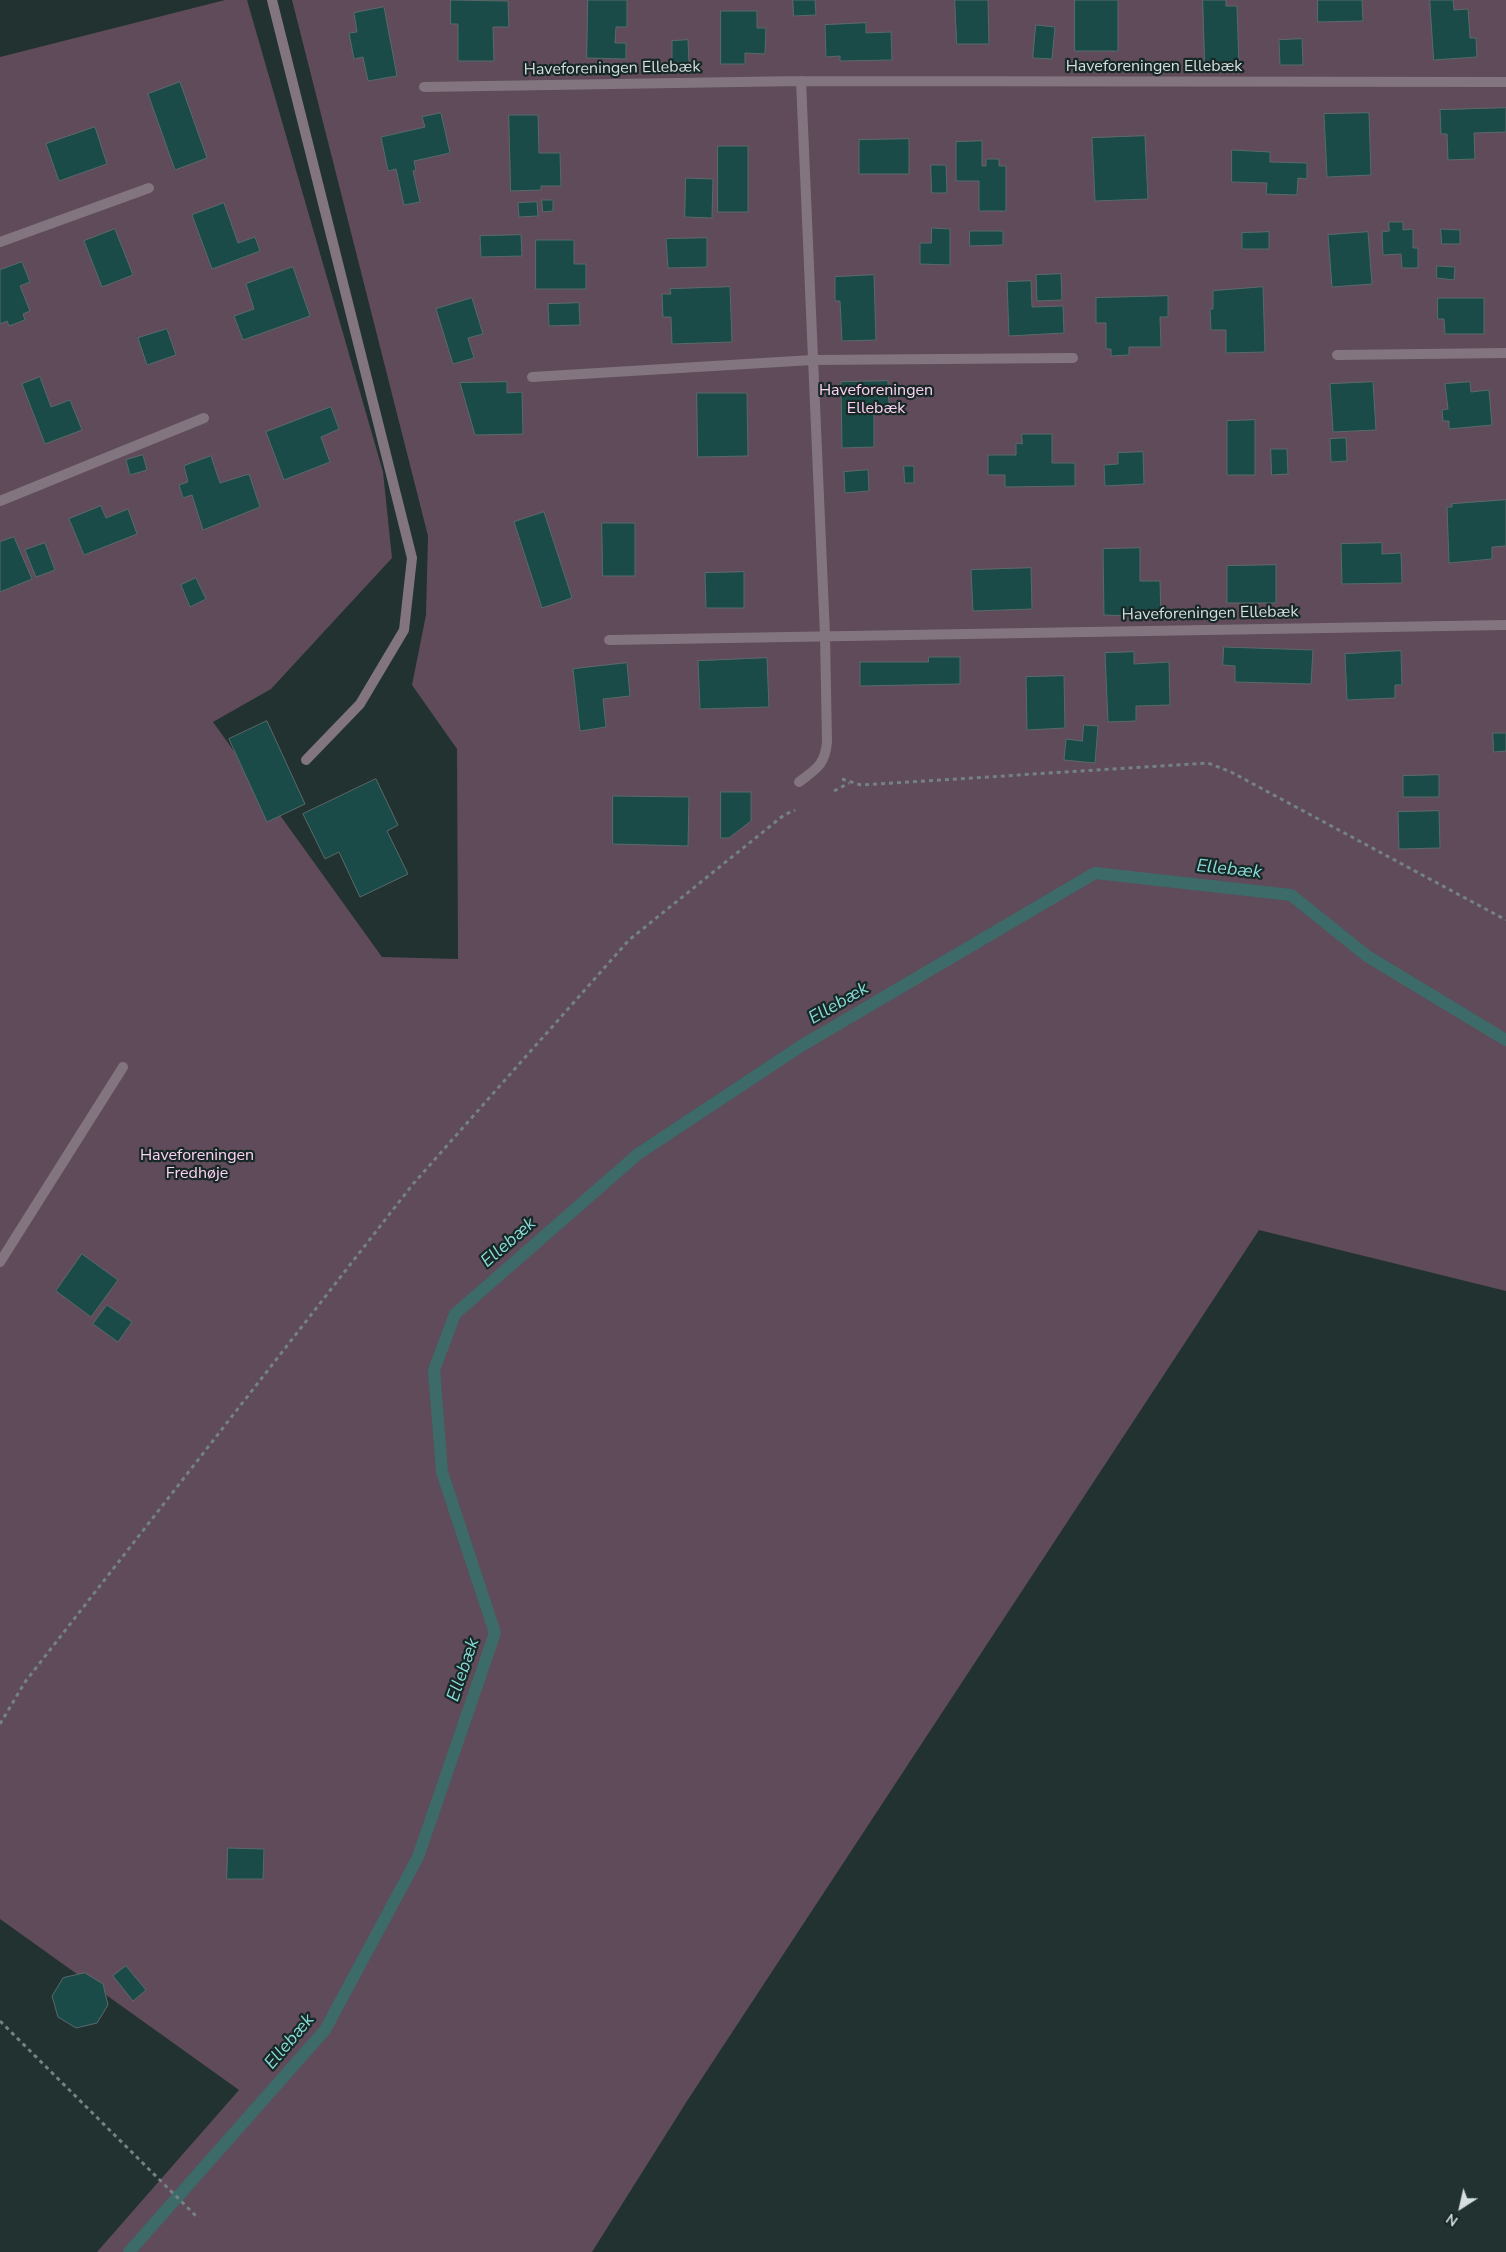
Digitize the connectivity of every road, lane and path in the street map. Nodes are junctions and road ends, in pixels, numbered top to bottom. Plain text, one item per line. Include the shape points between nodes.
1 (272, 0) edge
2 (801, 81) junction
3 (1506, 82) edge
4 (424, 87) dead end
5 (149, 188) dead end
6 (0, 242) edge
7 (1506, 353) edge
8 (1337, 355) dead end
9 (1073, 358) dead end
10 (812, 360) junction
11 (532, 377) dead end
12 (204, 418) dead end
13 (0, 501) edge
14 (1506, 625) edge
15 (825, 635) junction
16 (609, 640) dead end
17 (826, 757) junction
18 (306, 760) dead end
19 (799, 782) dead end
20 (849, 783) junction
21 (833, 791) dead end
22 (800, 807) dead end
23 (1506, 920) edge
24 (123, 1067) dead end
25 (0, 1262) edge
26 (0, 1724) edge
27 (0, 2020) edge
28 (197, 2217) dead end

1 - 18 lane via 412,558 404,630 360,704
2 - 3 lane, Haveforeningen Ellebæk
2 - 4 lane, Haveforeningen Ellebæk
2 - 10 lane
5 - 6 lane
7 - 8 lane
9 - 10 lane
10 - 11 lane
10 - 15 lane
12 - 13 lane
14 - 15 lane, Haveforeningen Ellebæk
15 - 16 lane, Haveforeningen Ellebæk
15 - 17 lane
17 - 19 lane via 818,768
17 - 20 path via 834,772
20 - 21 path
20 - 23 path via 861,786 1208,763 1231,772
22 - 26 path via 784,815 629,940 413,1184 25,1682
24 - 25 lane
27 - 28 path

